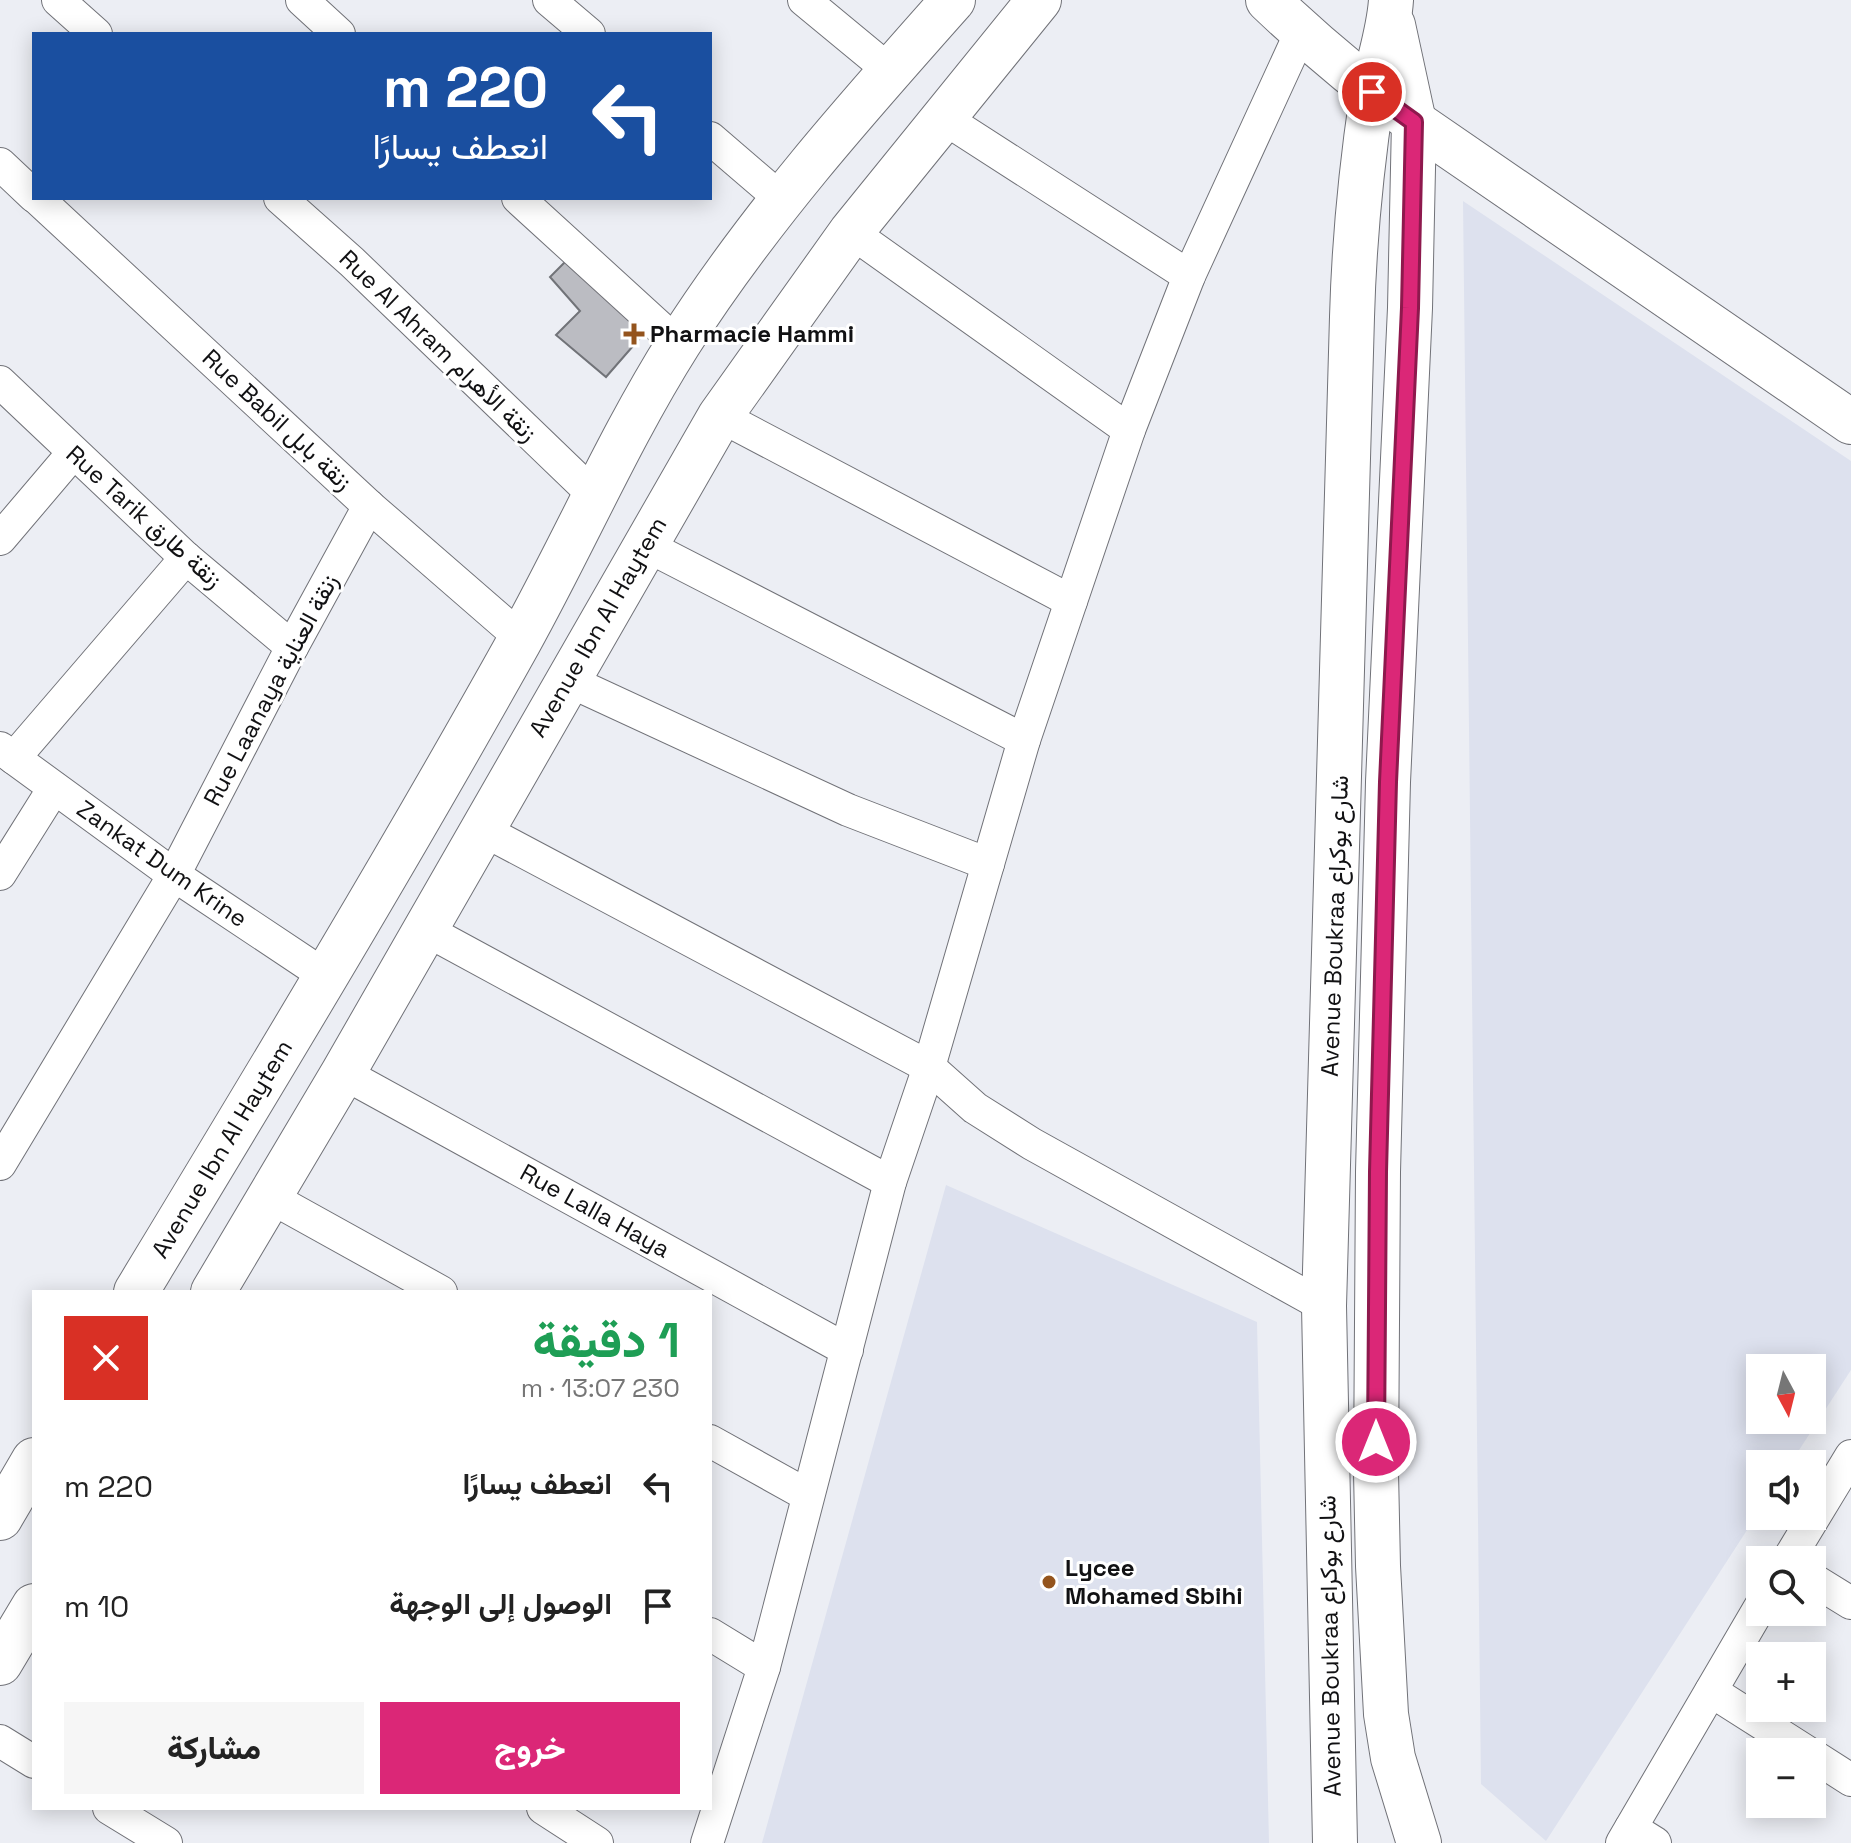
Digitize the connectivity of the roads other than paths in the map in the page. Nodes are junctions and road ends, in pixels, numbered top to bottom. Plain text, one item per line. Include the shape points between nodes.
1 (58, 0) edge
2 (302, 0) edge
3 (549, 0) edge
4 (804, 0) edge
5 (953, 0) edge
6 (1039, 0) edge
7 (1268, 0) edge
8 (1391, 6) edge
9 (94, 32) edge
10 (337, 32) edge
11 (587, 32) edge
12 (1301, 32) junction
13 (890, 71) junction
14 (1372, 92) junction
15 (942, 117) junction
16 (1414, 122) junction
17 (712, 140) edge
18 (0, 164) edge
19 (32, 194) edge
20 (781, 199) junction
21 (38, 200) edge
22 (282, 200) edge
23 (520, 200) edge
24 (851, 232) junction
25 (1189, 276) junction
26 (678, 344) junction
27 (0, 382) edge
28 (720, 416) junction
29 (1851, 422) edge
30 (1129, 430) junction
31 (73, 453) junction
32 (594, 495) junction
33 (369, 506) junction
34 (0, 539) edge
35 (645, 545) junction
36 (186, 558) junction
37 (1071, 601) junction
38 (521, 638) junction
39 (292, 647) junction
40 (567, 680) junction
41 (1024, 740) junction
42 (7, 753) edge
43 (54, 788) junction
44 (481, 829) junction
45 (988, 864) junction
46 (0, 874) edge
47 (174, 875) junction
48 (424, 929) junction
49 (327, 977) junction
50 (929, 1067) junction
51 (343, 1073) junction
52 (0, 1164) edge
53 (890, 1182) junction
54 (268, 1196) junction
55 (137, 1290) edge
56 (214, 1290) edge
57 (437, 1290) edge
58 (1324, 1306) junction
59 (847, 1350) junction
60 (712, 1442) edge
61 (1851, 1456) edge
62 (22, 1474) edge
63 (807, 1495) junction
64 (0, 1518) edge
65 (1796, 1546) edge
66 (1826, 1588) edge
67 (1851, 1603) edge
68 (32, 1609) edge
69 (1749, 1626) edge
70 (712, 1635) edge
71 (0, 1663) edge
72 (764, 1667) junction
73 (1711, 1691) junction
74 (1785, 1738) edge
75 (0, 1741) edge
76 (32, 1761) edge
77 (1826, 1764) edge
78 (1851, 1780) edge
79 (112, 1810) edge
80 (546, 1810) edge
81 (1636, 1838) edge
82 (166, 1843) edge
83 (597, 1843) edge
84 (707, 1843) edge
85 (1335, 1843) edge
86 (1419, 1843) edge

1 - 9 street
2 - 10 street
3 - 11 street
4 - 13 street
5 - 13 street, Avenue Ibn Al Haytem
6 - 15 street, Avenue Ibn Al Haytem
7 - 12 street
8 - 14 street, Avenue Boukraa شارع بوكراع
8 - 16 street, Avenue Boukraa شارع بوكراع
12 - 14 street
12 - 25 street
13 - 20 street, Avenue Ibn Al Haytem
14 - 16 street
14 - 58 street, Avenue Boukraa شارع بوكراع via 1354,241
15 - 24 street, Avenue Ibn Al Haytem
15 - 25 street
16 - 29 street
16 - 86 street, Avenue Boukraa شارع بوكراع via 1388,782 1376,1472 1386,1714 1393,1758
17 - 20 street
18 - 19 street, Rue Babil زنقة بابل
20 - 26 street, Avenue Ibn Al Haytem
21 - 33 street, Rue Babil زنقة بابل
22 - 32 street, Rue Al Ahram زنقة الأهرام
23 - 26 street
24 - 28 street, Avenue Ibn Al Haytem
24 - 30 street
25 - 30 street
26 - 32 street, Avenue Ibn Al Haytem
27 - 31 street, Rue Tarik زنقة طارق
28 - 35 street, Avenue Ibn Al Haytem
28 - 37 street
30 - 37 street
31 - 34 street
31 - 36 street, Rue Tarik زنقة طارق
32 - 38 street, Avenue Ibn Al Haytem
33 - 38 street, Rue Babil زنقة بابل
33 - 39 street, Rue Laanaya زنقة العناية
35 - 40 street, Avenue Ibn Al Haytem
35 - 41 street
36 - 39 street, Rue Tarik زنقة طارق
36 - 42 street
37 - 41 street
38 - 49 street, Avenue Ibn Al Haytem
39 - 47 street, Rue Laanaya زنقة العناية
40 - 44 street, Avenue Ibn Al Haytem
40 - 45 street via 848,810
41 - 45 street
42 - 43 street, Zankat Dum Krine
43 - 46 street
43 - 47 street, Zankat Dum Krine
44 - 48 street, Avenue Ibn Al Haytem
44 - 50 street
45 - 50 street
47 - 49 street, Zankat Dum Krine
47 - 52 street, Rue Laanaya زنقة العناية
48 - 51 street, Avenue Ibn Al Haytem
48 - 53 street
49 - 55 street, Avenue Ibn Al Haytem
50 - 53 street
50 - 58 street via 975,1108 1032,1144
51 - 54 street, Avenue Ibn Al Haytem
51 - 59 street, Rue Lalla Haya
53 - 59 street
54 - 56 street, Avenue Ibn Al Haytem
54 - 57 street
58 - 85 street, Avenue Boukraa شارع بوكراع
59 - 63 street
60 - 63 street
61 - 65 street
62 - 64 street
63 - 72 street
66 - 67 street
68 - 71 street
69 - 73 street
70 - 72 street
72 - 84 street
73 - 74 street
73 - 81 street
75 - 76 street
77 - 78 street
79 - 82 street
80 - 83 street

